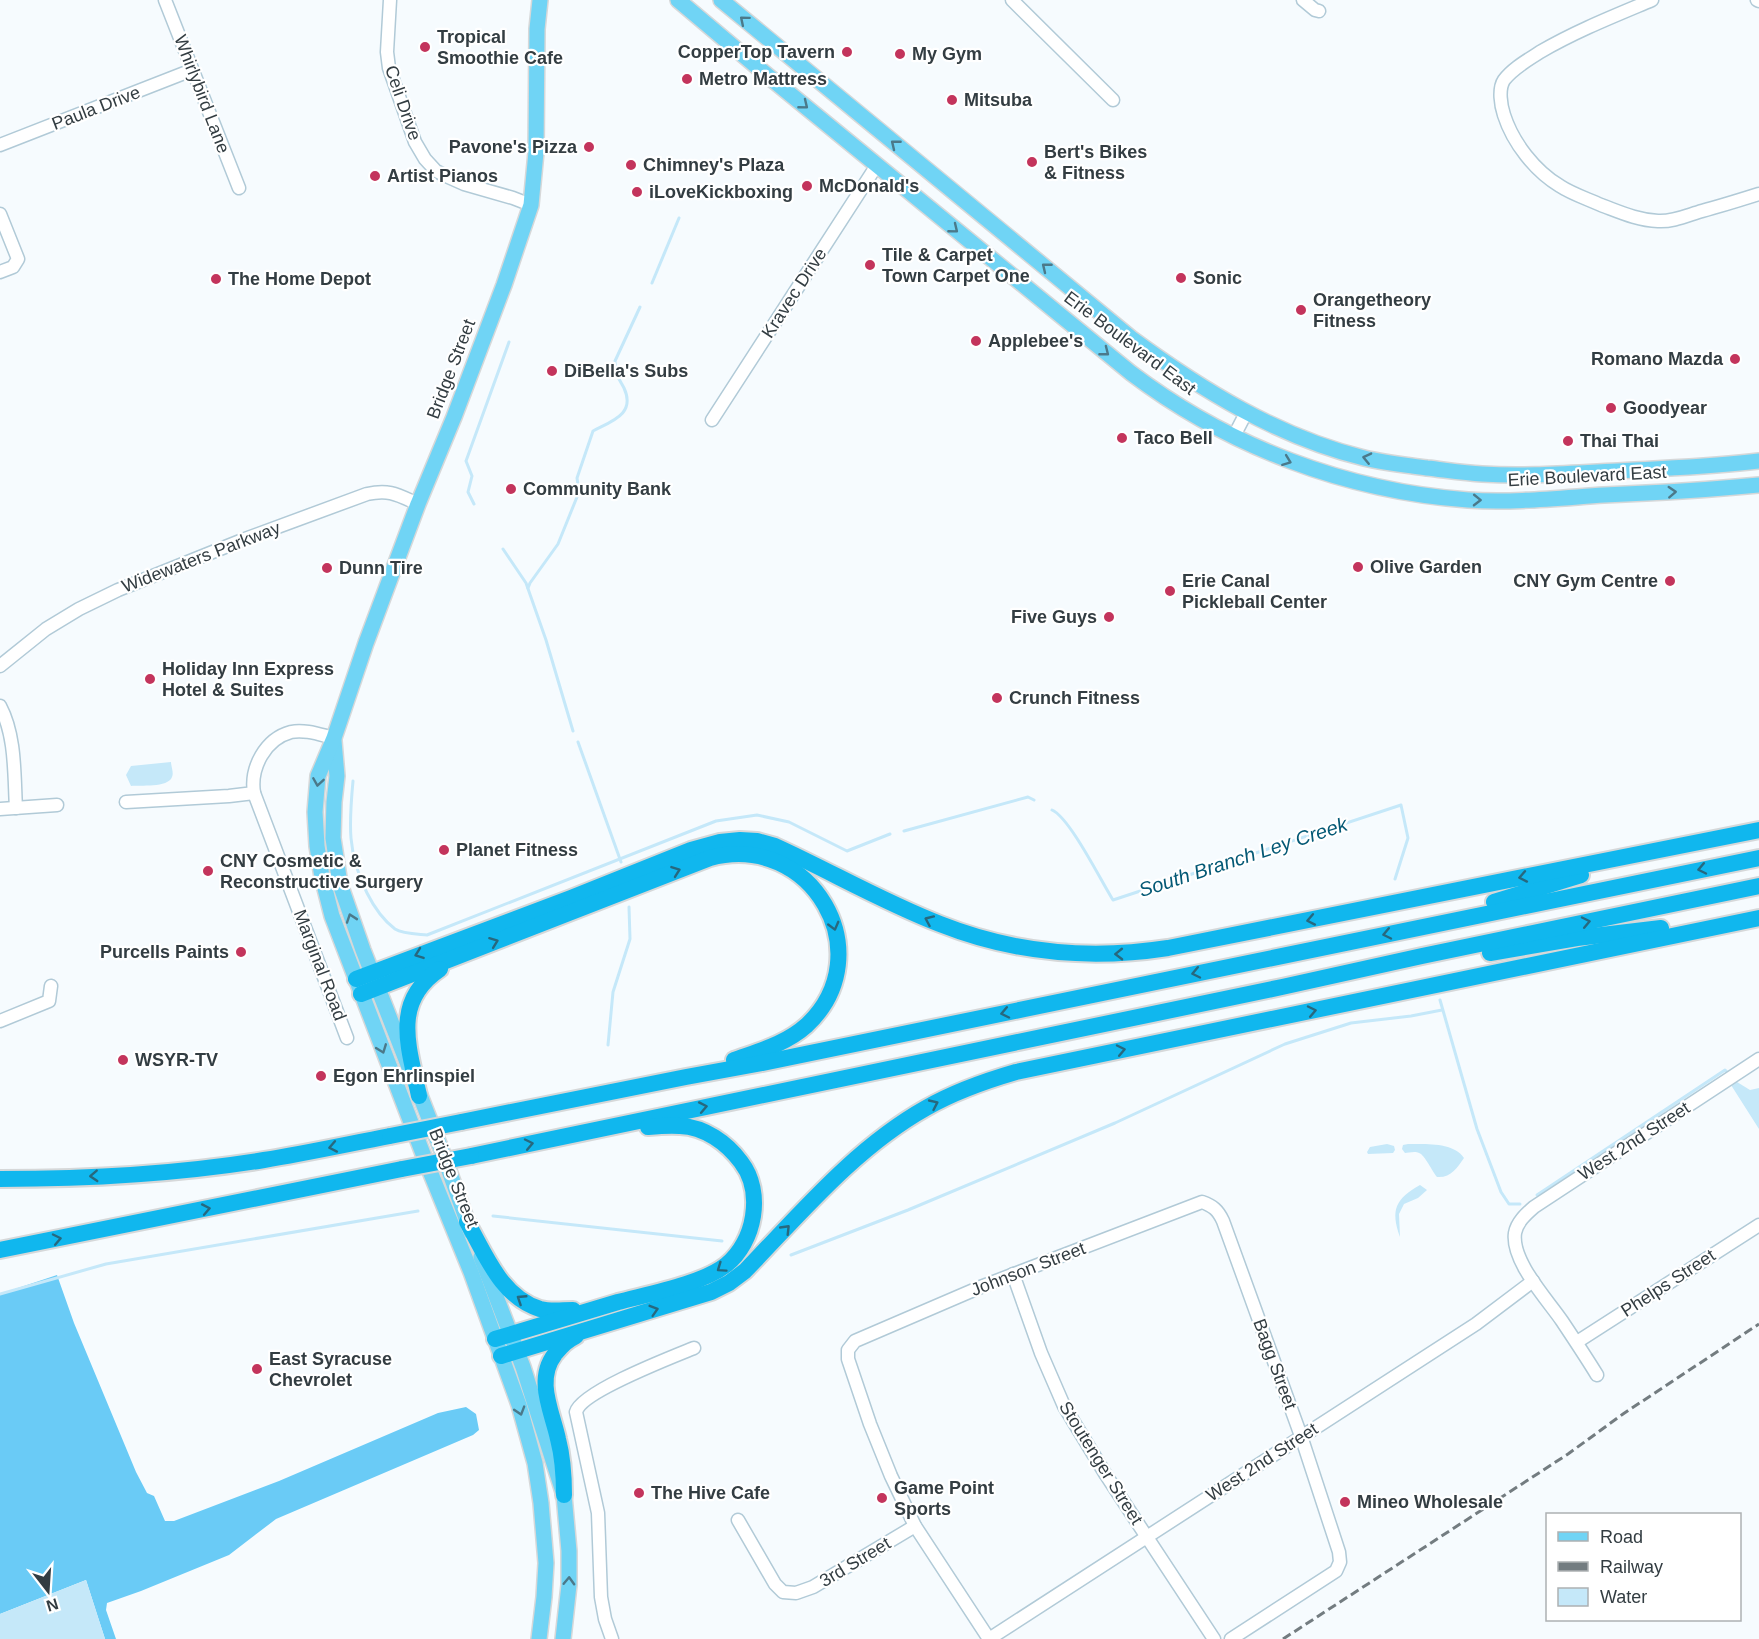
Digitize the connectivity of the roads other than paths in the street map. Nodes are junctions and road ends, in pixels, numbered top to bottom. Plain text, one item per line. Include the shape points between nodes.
1 (165, 0) edge
2 (390, 0) edge
3 (540, 0) edge
4 (678, 0) edge
5 (721, 0) edge
6 (1012, 0) edge
7 (1303, 0) edge
8 (1652, 0) edge
9 (1319, 11) dead end
10 (192, 70) junction
11 (1113, 100) dead end
12 (0, 145) edge
13 (877, 165) junction
14 (239, 188) dead end
15 (1759, 194) edge
16 (531, 205) junction
17 (0, 214) edge
18 (0, 272) edge
19 (1246, 412) junction
20 (712, 420) dead end
21 (1234, 436) junction
22 (1759, 461) edge
23 (1759, 485) edge
24 (418, 504) junction
25 (0, 666) edge
26 (0, 706) edge
27 (334, 738) junction
28 (254, 793) junction
29 (126, 802) dead end
30 (57, 805) dead end
31 (16, 808) junction
32 (0, 809) edge
33 (1759, 830) edge
34 (1704, 841) junction
35 (1759, 858) edge
36 (1759, 886) edge
37 (1759, 917) edge
38 (1413, 928) junction
39 (463, 954) junction
40 (375, 980) junction
41 (51, 986) dead end
42 (358, 987) junction
43 (1282, 987) junction
44 (0, 1021) edge
45 (347, 1038) dead end
46 (1759, 1059) edge
47 (686, 1077) junction
48 (419, 1096) junction
49 (605, 1128) junction
50 (0, 1179) edge
51 (1212, 1205) joint
52 (467, 1222) junction
53 (1759, 1224) edge
54 (0, 1250) edge
55 (1013, 1274) junction
56 (1533, 1281) junction
57 (597, 1308) junction
58 (597, 1326) junction
59 (503, 1337) junction
60 (1577, 1342) junction
61 (694, 1348) dead end
62 (509, 1353) junction
63 (1597, 1375) dead end
64 (1301, 1436) junction
65 (564, 1495) junction
66 (738, 1520) dead end
67 (915, 1526) junction
68 (1147, 1537) junction
69 (539, 1639) edge
70 (563, 1639) edge
71 (612, 1639) edge
72 (989, 1639) edge
73 (1214, 1639) edge
74 (1231, 1639) edge

1 - 10 street, Whirlybird Lane
2 - 16 street, Celi Drive via 389,68 424,159 436,171 464,184
3 - 16 main road, Bridge Street
4 -> 13 main road, Erie Boulevard East
19 -> 5 main road, Erie Boulevard East via 1131,338
6 - 11 street
7 - 9 street
8 - 15 street via 1581,30 1519,66 1505,79 1501,89 1507,123 1534,165 1549,179 1562,188 1638,218 1679,218
10 - 12 street, Paula Drive
10 - 14 street, Whirlybird Lane
13 - 20 street, Kravec Drive
13 -> 21 main road, Erie Boulevard East via 1141,380
16 - 24 main road, Bridge Street
17 - 18 street via 18,259 13,267
19 - 21 street
22 -> 19 main road, Erie Boulevard East via 1560,474 1481,474 1364,458 1310,441
21 -> 23 main road, Erie Boulevard East via 1341,479 1469,500
24 - 25 street, Widewaters Parkway via 394,493 367,494 245,539 79,609 46,629
24 - 27 main road, Bridge Street
26 - 31 street via 12,747
27 - 28 street via 303,731 279,738 268,746 254,771
40 -> 27 main road, Bridge Street via 340,884 334,846 338,776
27 -> 42 main road, Bridge Street via 318,776 317,846 332,916
28 - 29 street
28 - 45 street, Marginal Road
30 - 31 street
31 - 32 street
33 - 34 highway
34 - 38 highway
34 -> 40 highway via 1168,948 1084,954 1030,949 968,934 775,846 740,840 720,842 691,850
35 -> 38 highway
43 -> 36 highway
37 - 43 highway via 1577,938
58 -> 37 highway via 729,1283 746,1271 840,1172 883,1136 926,1107 988,1080
38 -> 47 highway
39 - 40 highway
39 -> 47 highway via 710,858 739,853 784,864 817,892 833,922 838,943 830,992 812,1019 786,1040
39 - 48 highway via 426,979 412,1002 407,1029
40 - 42 highway
40 - 48 main road, Bridge Street
41 - 44 street via 49,1001
42 -> 59 main road, Bridge Street via 471,1272
49 -> 43 highway
46 - 56 street, West 2nd Street via 1521,1219 1516,1230 1518,1254
47 -> 50 highway, bridge via 264,1160 88,1177
48 - 52 main road, Bridge Street
54 -> 49 highway, bridge
49 -> 57 highway via 682,1125 700,1130 723,1142 743,1164 754,1198 748,1234 727,1265 705,1278
51 - 55 street, Johnson Street via 1195,1203
51 - 64 street, Bagg Street via 1223,1221
57 -> 52 highway via 541,1309 511,1293
52 - 59 main road, Bridge Street
53 - 60 street, Phelps Street
55 - 67 street, Johnson Street via 905,1318 849,1347 848,1359 870,1424
55 - 68 street, Stoutenger Street via 1064,1406
56 - 60 street
56 - 64 street, West 2nd Street via 1476,1324
57 - 59 highway
58 - 62 highway
58 - 65 highway via 566,1342 545,1374 547,1400 563,1462
59 - 62 main road, Bridge Street
60 - 63 street
61 - 71 street via 636,1372 585,1400 576,1412 598,1513 601,1597
62 - 65 main road, Bridge Street via 546,1435
62 -> 69 main road, Bridge Street via 541,1503 546,1563
64 - 68 street, West 2nd Street
64 - 74 street, Bagg Street via 1340,1560 1336,1571
70 -> 65 main road, Bridge Street via 569,1585
66 - 67 street, 3rd Street via 775,1584 783,1592 793,1593 813,1587
67 - 72 street
68 - 72 street, West 2nd Street
68 - 73 street, Stoutenger Street

